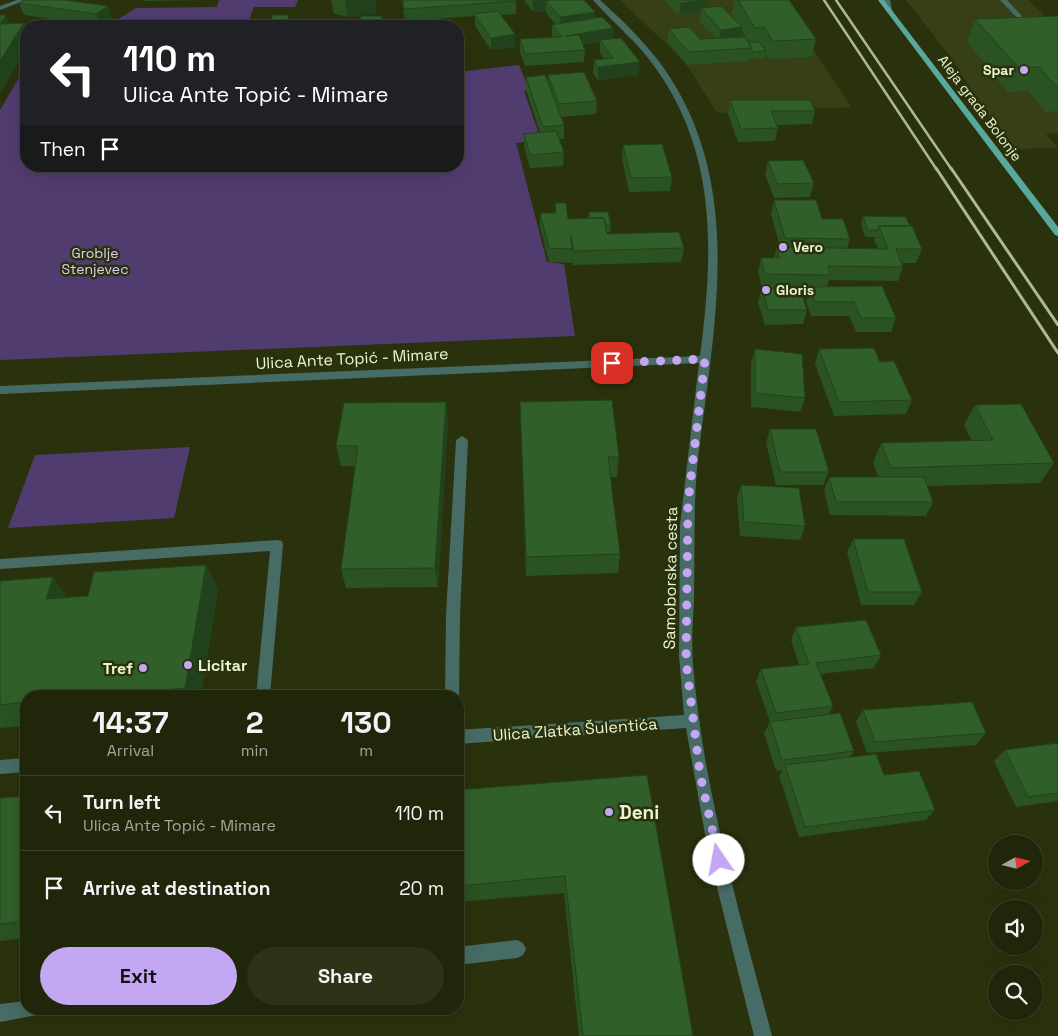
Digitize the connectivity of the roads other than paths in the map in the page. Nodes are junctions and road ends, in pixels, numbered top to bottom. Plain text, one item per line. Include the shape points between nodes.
1 (23, 0) edge
2 (596, 0) edge
3 (880, 0) edge
4 (887, 0) edge
5 (1003, 0) edge
6 (0, 8) edge
7 (891, 13) junction
8 (1058, 40) edge
9 (1058, 233) edge
10 (705, 359) junction
11 (0, 390) edge
12 (462, 440) dead end
13 (0, 564) edge
14 (264, 690) edge
15 (452, 690) edge
16 (693, 721) junction
17 (464, 737) edge
18 (20, 765) edge
19 (0, 767) edge
20 (517, 949) dead end
21 (464, 955) edge
22 (20, 1010) edge
23 (0, 1012) edge
24 (763, 1036) edge

1 - 6 street
2 - 10 street, Samoborska cesta via 661,67 678,96 702,156 714,238
3 - 7 main road, Aleja grada Bolonje
4 - 7 street
5 - 8 street via 1029,27 1045,31
7 - 9 main road, Aleja grada Bolonje
10 - 11 street, Ulica Ante Topić - Mimare
10 - 16 street, Samoborska cesta via 688,503 686,661
12 - 15 street
13 - 14 street via 277,545
16 - 17 street, Ulica Zlatka Šulentića
16 - 24 street, Samoborska cesta via 700,774 726,894
18 - 19 street
20 - 21 street
22 - 23 street

